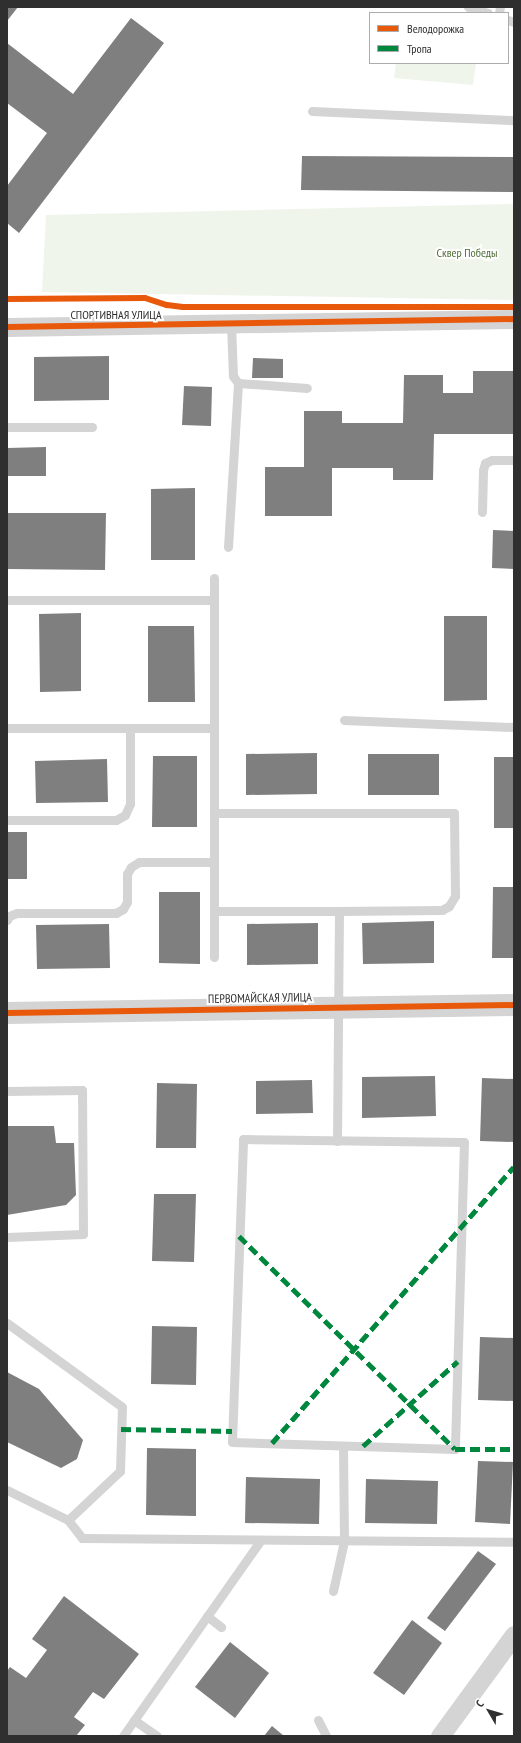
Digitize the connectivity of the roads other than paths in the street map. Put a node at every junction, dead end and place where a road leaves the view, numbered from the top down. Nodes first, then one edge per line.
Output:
1 (468, 7) edge
2 (485, 12) edge
3 (312, 111) dead end
4 (514, 120) edge
5 (514, 319) edge
6 (231, 324) junction
7 (7, 327) edge
8 (7, 334) edge
9 (238, 383) junction
10 (307, 388) dead end
11 (7, 427) edge
12 (92, 427) dead end
13 (514, 460) edge
14 (482, 512) dead end
15 (228, 547) dead end
16 (214, 578) dead end
17 (7, 600) edge
18 (214, 600) junction
19 (344, 720) dead end
20 (514, 727) edge
21 (7, 728) edge
22 (130, 728) junction
23 (214, 728) junction
24 (214, 813) junction
25 (7, 820) edge
26 (214, 862) junction
27 (214, 911) junction
28 (339, 911) junction
29 (7, 920) edge
30 (214, 957) dead end
31 (514, 1005) edge
32 (339, 1008) junction
33 (7, 1013) edge
34 (7, 1092) edge
35 (337, 1141) junction
36 (7, 1237) edge
37 (7, 1323) edge
38 (343, 1446) junction
39 (7, 1490) edge
40 (68, 1520) junction
41 (261, 1540) junction
42 (344, 1541) junction
43 (514, 1542) edge
44 (333, 1591) dead end
45 (207, 1616) junction
46 (221, 1627) dead end
47 (514, 1635) edge
48 (134, 1720) junction
49 (318, 1720) dead end
50 (123, 1736) edge
51 (157, 1736) edge
52 (326, 1736) edge
53 (440, 1736) edge

1 - 2 lane
3 - 4 lane
5 - 6 street, СПОРТИВНАЯ УЛИЦА
6 - 7 street, СПОРТИВНАЯ УЛИЦА
6 - 9 lane
7 - 8 lane
9 - 10 lane
9 - 15 lane
11 - 12 lane
13 - 14 lane
16 - 18 lane
17 - 18 lane
18 - 23 lane
19 - 20 lane
21 - 22 lane
22 - 23 lane
22 - 25 lane
23 - 24 lane
24 - 26 lane
24 - 28 lane
26 - 27 lane
26 - 29 lane
27 - 28 lane
27 - 30 lane
28 - 32 lane
31 - 32 street, ПЕРВОМАЙСКАЯ УЛИЦА
32 - 33 street, ПЕРВОМАЙСКАЯ УЛИЦА
32 - 35 lane
34 - 36 lane
35 - 38 lane
35 - 38 lane
37 - 40 lane
38 - 42 lane
39 - 40 lane
40 - 41 lane
41 - 42 lane
41 - 45 lane
42 - 43 lane
42 - 44 lane
45 - 46 lane
45 - 48 lane
47 - 53 street
48 - 50 lane
48 - 51 lane
49 - 52 lane

